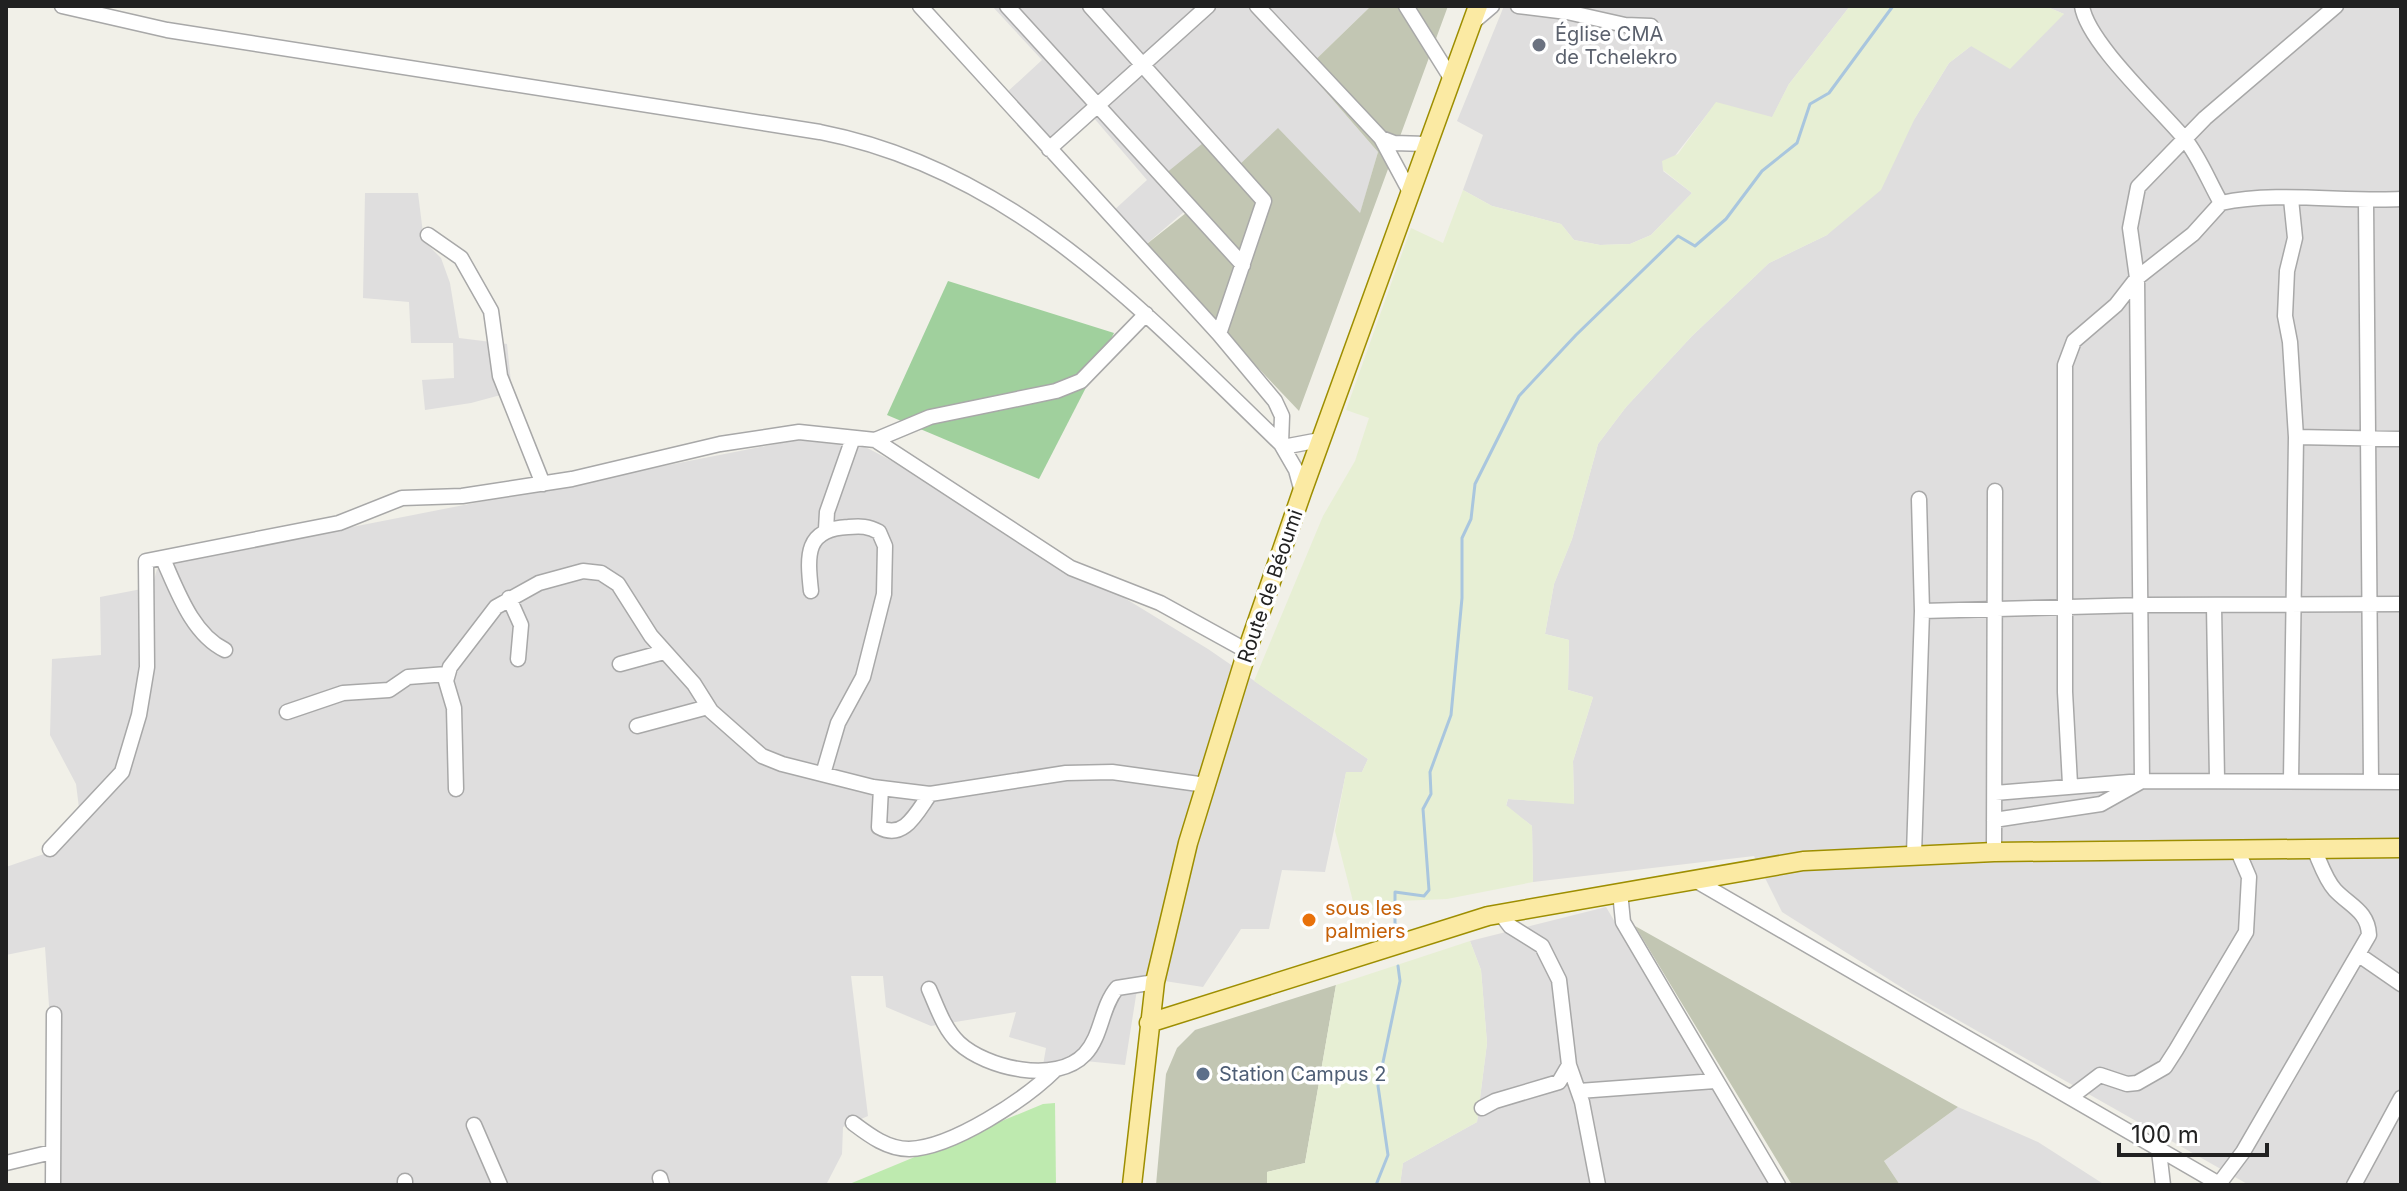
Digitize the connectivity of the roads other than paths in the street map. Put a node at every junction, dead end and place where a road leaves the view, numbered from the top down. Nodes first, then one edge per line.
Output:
1 (62, 6) edge
2 (920, 6) edge
3 (1007, 6) edge
4 (1090, 6) edge
5 (1208, 6) edge
6 (1257, 6) edge
7 (1406, 6) edge
8 (1492, 6) edge
9 (1518, 6) edge
10 (2082, 6) edge
11 (2336, 6) edge
12 (1475, 14) edge
13 (1651, 26) dead end
14 (1141, 64) junction
15 (1451, 78) junction
16 (1097, 107) junction
17 (1381, 138) junction
18 (2186, 140) junction
19 (1426, 144) junction
20 (1049, 149) junction
21 (1409, 190) junction
22 (2291, 199) junction
23 (2401, 199) edge
24 (2366, 202) junction
25 (2221, 203) junction
26 (428, 235) dead end
27 (1243, 265) junction
28 (2137, 278) junction
29 (1146, 314) junction
30 (1219, 334) junction
31 (2296, 437) junction
32 (853, 438) junction
33 (2368, 438) junction
34 (2401, 439) edge
35 (875, 440) junction
36 (1320, 440) junction
37 (1282, 446) junction
38 (543, 484) junction
39 (1995, 491) dead end
40 (1302, 492) junction
41 (1919, 499) dead end
42 (826, 529) junction
43 (163, 559) junction
44 (811, 591) dead end
45 (509, 598) junction
46 (2369, 604) junction
47 (2401, 604) edge
48 (2143, 605) junction
49 (2295, 605) junction
50 (2214, 606) junction
51 (2065, 607) junction
52 (1994, 610) junction
53 (1922, 611) junction
54 (225, 650) dead end
55 (1247, 651) junction
56 (664, 652) junction
57 (518, 659) dead end
58 (620, 664) dead end
59 (447, 674) junction
60 (708, 707) junction
61 (287, 712) dead end
62 (637, 726) dead end
63 (823, 774) junction
64 (2217, 779) junction
65 (2291, 780) junction
66 (2142, 781) junction
67 (2371, 782) junction
68 (2401, 782) edge
69 (2070, 784) junction
70 (1206, 785) junction
71 (881, 788) junction
72 (456, 789) dead end
73 (1995, 793) junction
74 (930, 794) junction
75 (1994, 820) junction
76 (2401, 848) edge
77 (50, 849) dead end
78 (2237, 849) junction
79 (2314, 849) junction
80 (1994, 852) junction
81 (1914, 854) junction
82 (1693, 879) junction
83 (1620, 892) junction
84 (1501, 914) junction
85 (2359, 955) junction
86 (1155, 982) junction
87 (2401, 984) edge
88 (929, 989) dead end
89 (54, 1014) dead end
90 (1149, 1023) junction
91 (1569, 1065) junction
92 (1056, 1069) junction
93 (1715, 1081) junction
94 (1579, 1091) junction
95 (2071, 1097) junction
96 (2401, 1098) edge
97 (1482, 1108) dead end
98 (853, 1123) dead end
99 (474, 1125) dead end
100 (2159, 1151) junction
101 (52, 1152) junction
102 (6, 1163) edge
103 (2220, 1184) edge
104 (53, 1185) edge
105 (500, 1185) edge
106 (1132, 1185) edge
107 (1598, 1185) edge
108 (1778, 1185) edge
109 (2163, 1185) edge
110 (2354, 1185) edge

1 - 29 street
2 - 20 street
3 - 16 street
4 - 14 street
5 - 14 street
6 - 17 street
7 - 15 street
8 - 12 street
9 - 13 street
10 - 18 street
11 - 18 street
12 - 15 main road, Route de Béoumi
14 - 16 street
14 - 27 street
15 - 19 main road, Route de Béoumi
16 - 20 street
16 - 27 street
17 - 19 street
17 - 21 street
18 - 25 street
18 - 28 street
19 - 21 main road, Route de Béoumi
20 - 30 street
21 - 36 main road, Route de Béoumi
22 - 24 street
22 - 25 street
22 - 31 street
23 - 24 street
24 - 33 street
25 - 28 street
26 - 38 street
27 - 30 street
28 - 48 street
28 - 51 street
29 - 35 street
29 - 37 street
30 - 37 street
31 - 33 street
31 - 49 street
32 - 35 street
32 - 38 street
32 - 42 street
33 - 34 street
33 - 46 street
35 - 55 street
36 - 37 street
36 - 40 main road, Route de Béoumi
37 - 40 street
38 - 43 street
39 - 52 street
40 - 55 main road, Route de Béoumi
41 - 53 street
42 - 44 street
42 - 63 street
43 - 54 street
43 - 77 street
45 - 56 street
45 - 57 street
45 - 59 street
46 - 47 street
46 - 49 street
46 - 67 street
48 - 50 street
48 - 51 street
48 - 66 street
49 - 50 street
49 - 65 street
50 - 64 street
51 - 52 street
51 - 69 street
52 - 53 street
52 - 73 street
53 - 81 street
55 - 70 main road, Route de Béoumi
56 - 58 street
56 - 60 street
59 - 61 street
59 - 72 street
60 - 62 street
60 - 63 street
63 - 71 street
64 - 65 street
64 - 66 street
65 - 67 street
66 - 69 street
66 - 75 street
67 - 68 street
69 - 73 street
70 - 74 street
70 - 86 main road, Route de Béoumi
71 - 74 street
71 - 74 street
73 - 75 street
75 - 80 street
76 - 79 main road
78 - 79 main road
78 - 80 main road
78 - 95 street
79 - 85 street
80 - 81 main road
81 - 82 main road
82 - 83 main road
82 - 95 street
83 - 84 main road
83 - 93 street
84 - 90 main road
84 - 91 street
85 - 87 street
85 - 103 street
86 - 90 main road, Route de Béoumi
86 - 92 street
88 - 92 street
89 - 101 street
90 - 106 main road, Route de Béoumi
91 - 94 street
91 - 97 street
92 - 98 street
93 - 94 street
93 - 108 street
94 - 107 street
95 - 100 street
96 - 110 street
99 - 105 street
100 - 103 street
100 - 109 street
101 - 102 street
101 - 104 street

